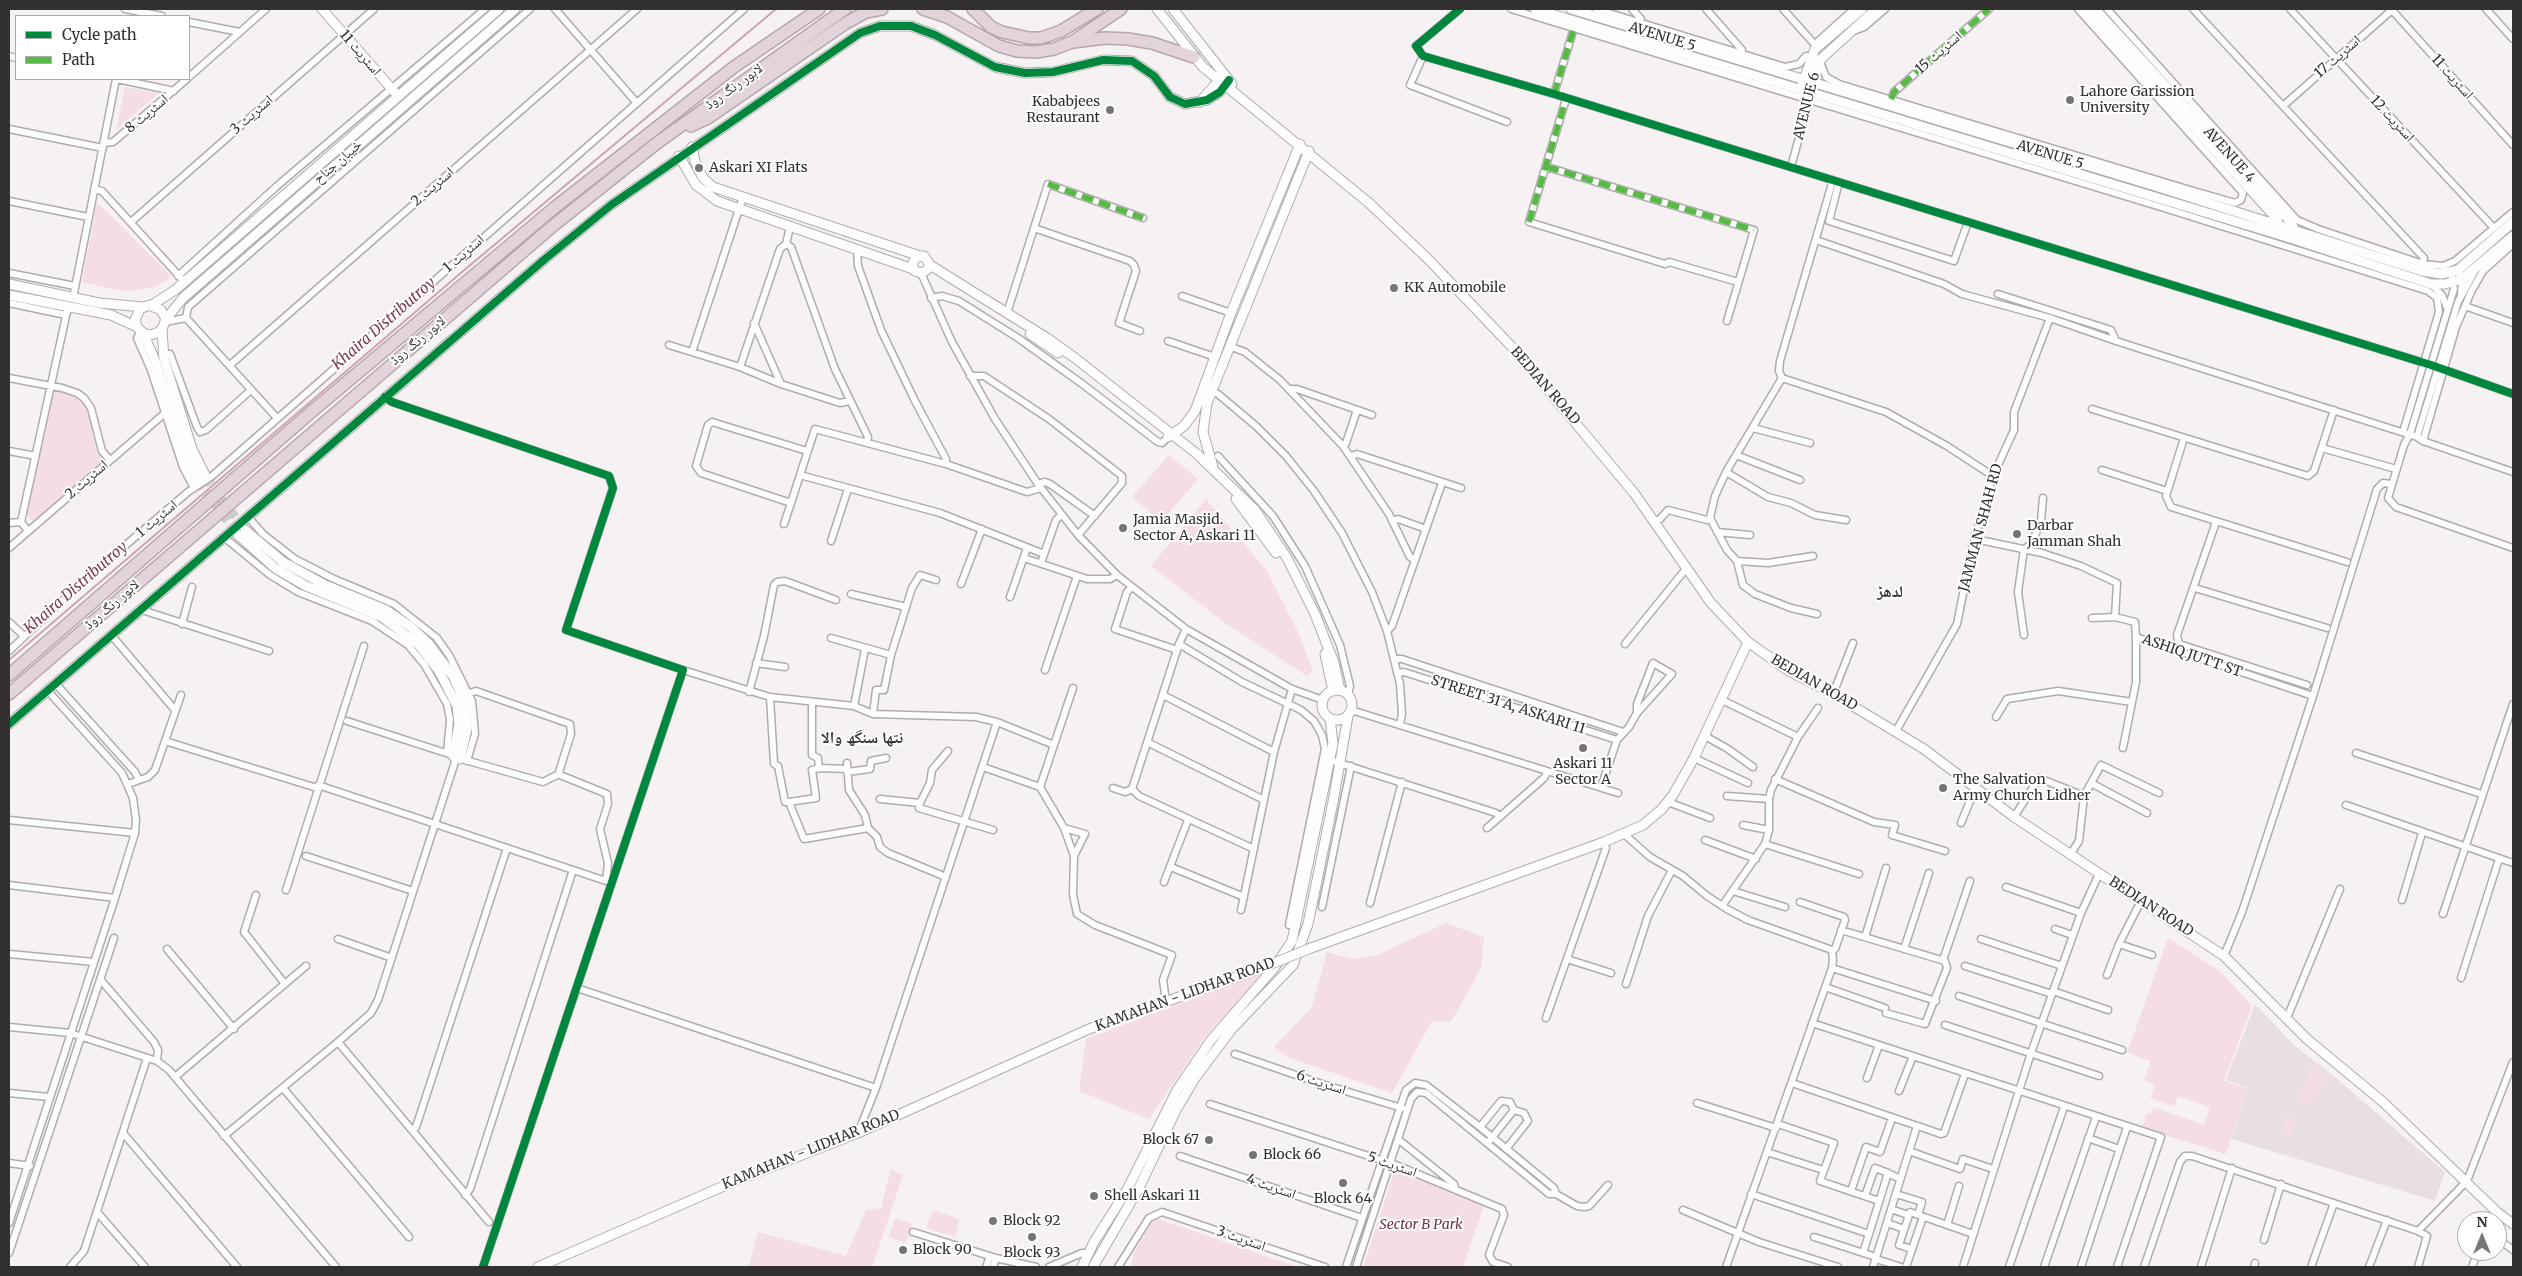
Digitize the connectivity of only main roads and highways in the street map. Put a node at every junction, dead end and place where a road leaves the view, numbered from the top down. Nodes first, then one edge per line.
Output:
1 (322, 9) edge
2 (499, 9) edge
3 (515, 9) edge
4 (819, 9) edge
5 (845, 9) edge
6 (863, 9) edge
7 (882, 9) edge
8 (922, 9) edge
9 (973, 9) edge
10 (1097, 9) edge
11 (1121, 9) edge
12 (1157, 9) edge
13 (1173, 9) edge
14 (1571, 9) edge
15 (1862, 9) edge
16 (1876, 9) edge
17 (2087, 9) edge
18 (2095, 9) edge
19 (1536, 12) edge
20 (1087, 14) edge
21 (846, 23) junction
22 (1072, 42) junction
23 (1194, 57) junction
24 (1815, 58) junction
25 (1203, 67) junction
26 (1224, 80) junction
27 (1808, 82) junction
28 (1209, 92) junction
29 (395, 93) junction
30 (1807, 94) junction
31 (1200, 102) junction
32 (658, 143) junction
33 (1300, 144) junction
34 (692, 147) junction
35 (1309, 151) junction
36 (679, 156) junction
37 (2513, 222) edge
38 (2293, 229) junction
39 (2278, 230) junction
40 (2513, 236) edge
41 (2290, 238) junction
42 (2365, 252) junction
43 (920, 256) junction
44 (1255, 256) junction
45 (1266, 260) junction
46 (2361, 262) junction
47 (923, 269) junction
48 (9, 284) edge
49 (9, 295) edge
50 (147, 306) junction
51 (1233, 309) junction
52 (1246, 310) junction
53 (164, 324) junction
54 (140, 330) junction
55 (1203, 401) junction
56 (1170, 435) junction
57 (1206, 450) junction
58 (1194, 455) junction
59 (1214, 469) junction
60 (242, 533) tunnel mouth
61 (1748, 642) junction
62 (9, 675) edge
63 (1340, 692) junction
64 (9, 694) edge
65 (1350, 713) junction
66 (1330, 718) junction
67 (9, 724) edge
68 (456, 758) road end
69 (1163, 1126) junction
70 (2513, 1224) edge
71 (538, 1267) edge
72 (1082, 1267) edge
73 (1092, 1267) edge

1 - 29 main road, اسٹریٹ 11
2 - 29 main road, خیبان جناح
3 - 53 main road, خیبان جناح
4 - 62 highway, لاہور رنگ روڈ
5 - 32 highway, لاہور رنگ روڈ
6 - 21 highway
7 - 21 highway
8 - 22 highway
9 - 20 highway
10 - 20 highway
11 - 22 highway
12 - 23 main road, BEDIAN ROAD
13 - 26 main road
14 - 27 main road, AVENUE 5
15 - 24 main road, AVENUE 6
16 - 24 main road, AVENUE 6
17 - 39 main road, AVENUE 4
18 - 38 main road, AVENUE 4
19 - 30 main road, AVENUE 5
21 - 32 highway
22 - 23 highway
23 - 25 main road, BEDIAN ROAD
24 - 27 main road, AVENUE 6
25 - 26 main road, BEDIAN ROAD
25 - 28 main road
26 - 28 main road
26 - 31 main road
26 - 33 main road, BEDIAN ROAD
27 - 30 main road, AVENUE 6
27 - 39 main road, AVENUE 5
28 - 31 main road
29 - 50 main road, خیبان جناح
30 - 39 main road, AVENUE 5
31 - 34 main road
32 - 64 highway, لاہور رنگ روڈ
33 - 35 main road, BEDIAN ROAD
33 - 44 main road
34 - 36 main road
34 - 43 main road
35 - 45 main road
35 - 61 main road, BEDIAN ROAD
36 - 47 main road
36 - 67 main road
37 - 42 main road, AVENUE 5
38 - 39 main road, AVENUE 5
38 - 41 main road
38 - 42 main road, AVENUE 5
39 - 41 main road, AVENUE 5
40 - 46 main road, AVENUE 5
41 - 46 main road, AVENUE 5
42 - 46 main road
43 - 47 main road
43 - 47 main road
44 - 45 main road
44 - 51 main road
45 - 52 main road
47 - 56 main road
47 - 56 main road
48 - 50 main road
49 - 54 main road
50 - 53 main road
50 - 54 main road
51 - 52 main road
51 - 55 main road
52 - 55 main road
53 - 54 main road
53 - 54 main road
55 - 56 main road
55 - 57 main road
56 - 58 main road
57 - 58 main road
57 - 59 main road
58 - 59 main road
58 - 63 main road
59 - 63 main road
60 - 68 main road
61 - 70 main road, BEDIAN ROAD
61 - 71 main road, KAMAHAN - LIDHAR ROAD, bridge
63 - 65 main road
63 - 66 main road
65 - 66 main road
65 - 69 main road
66 - 69 main road
69 - 72 main road
69 - 73 main road

